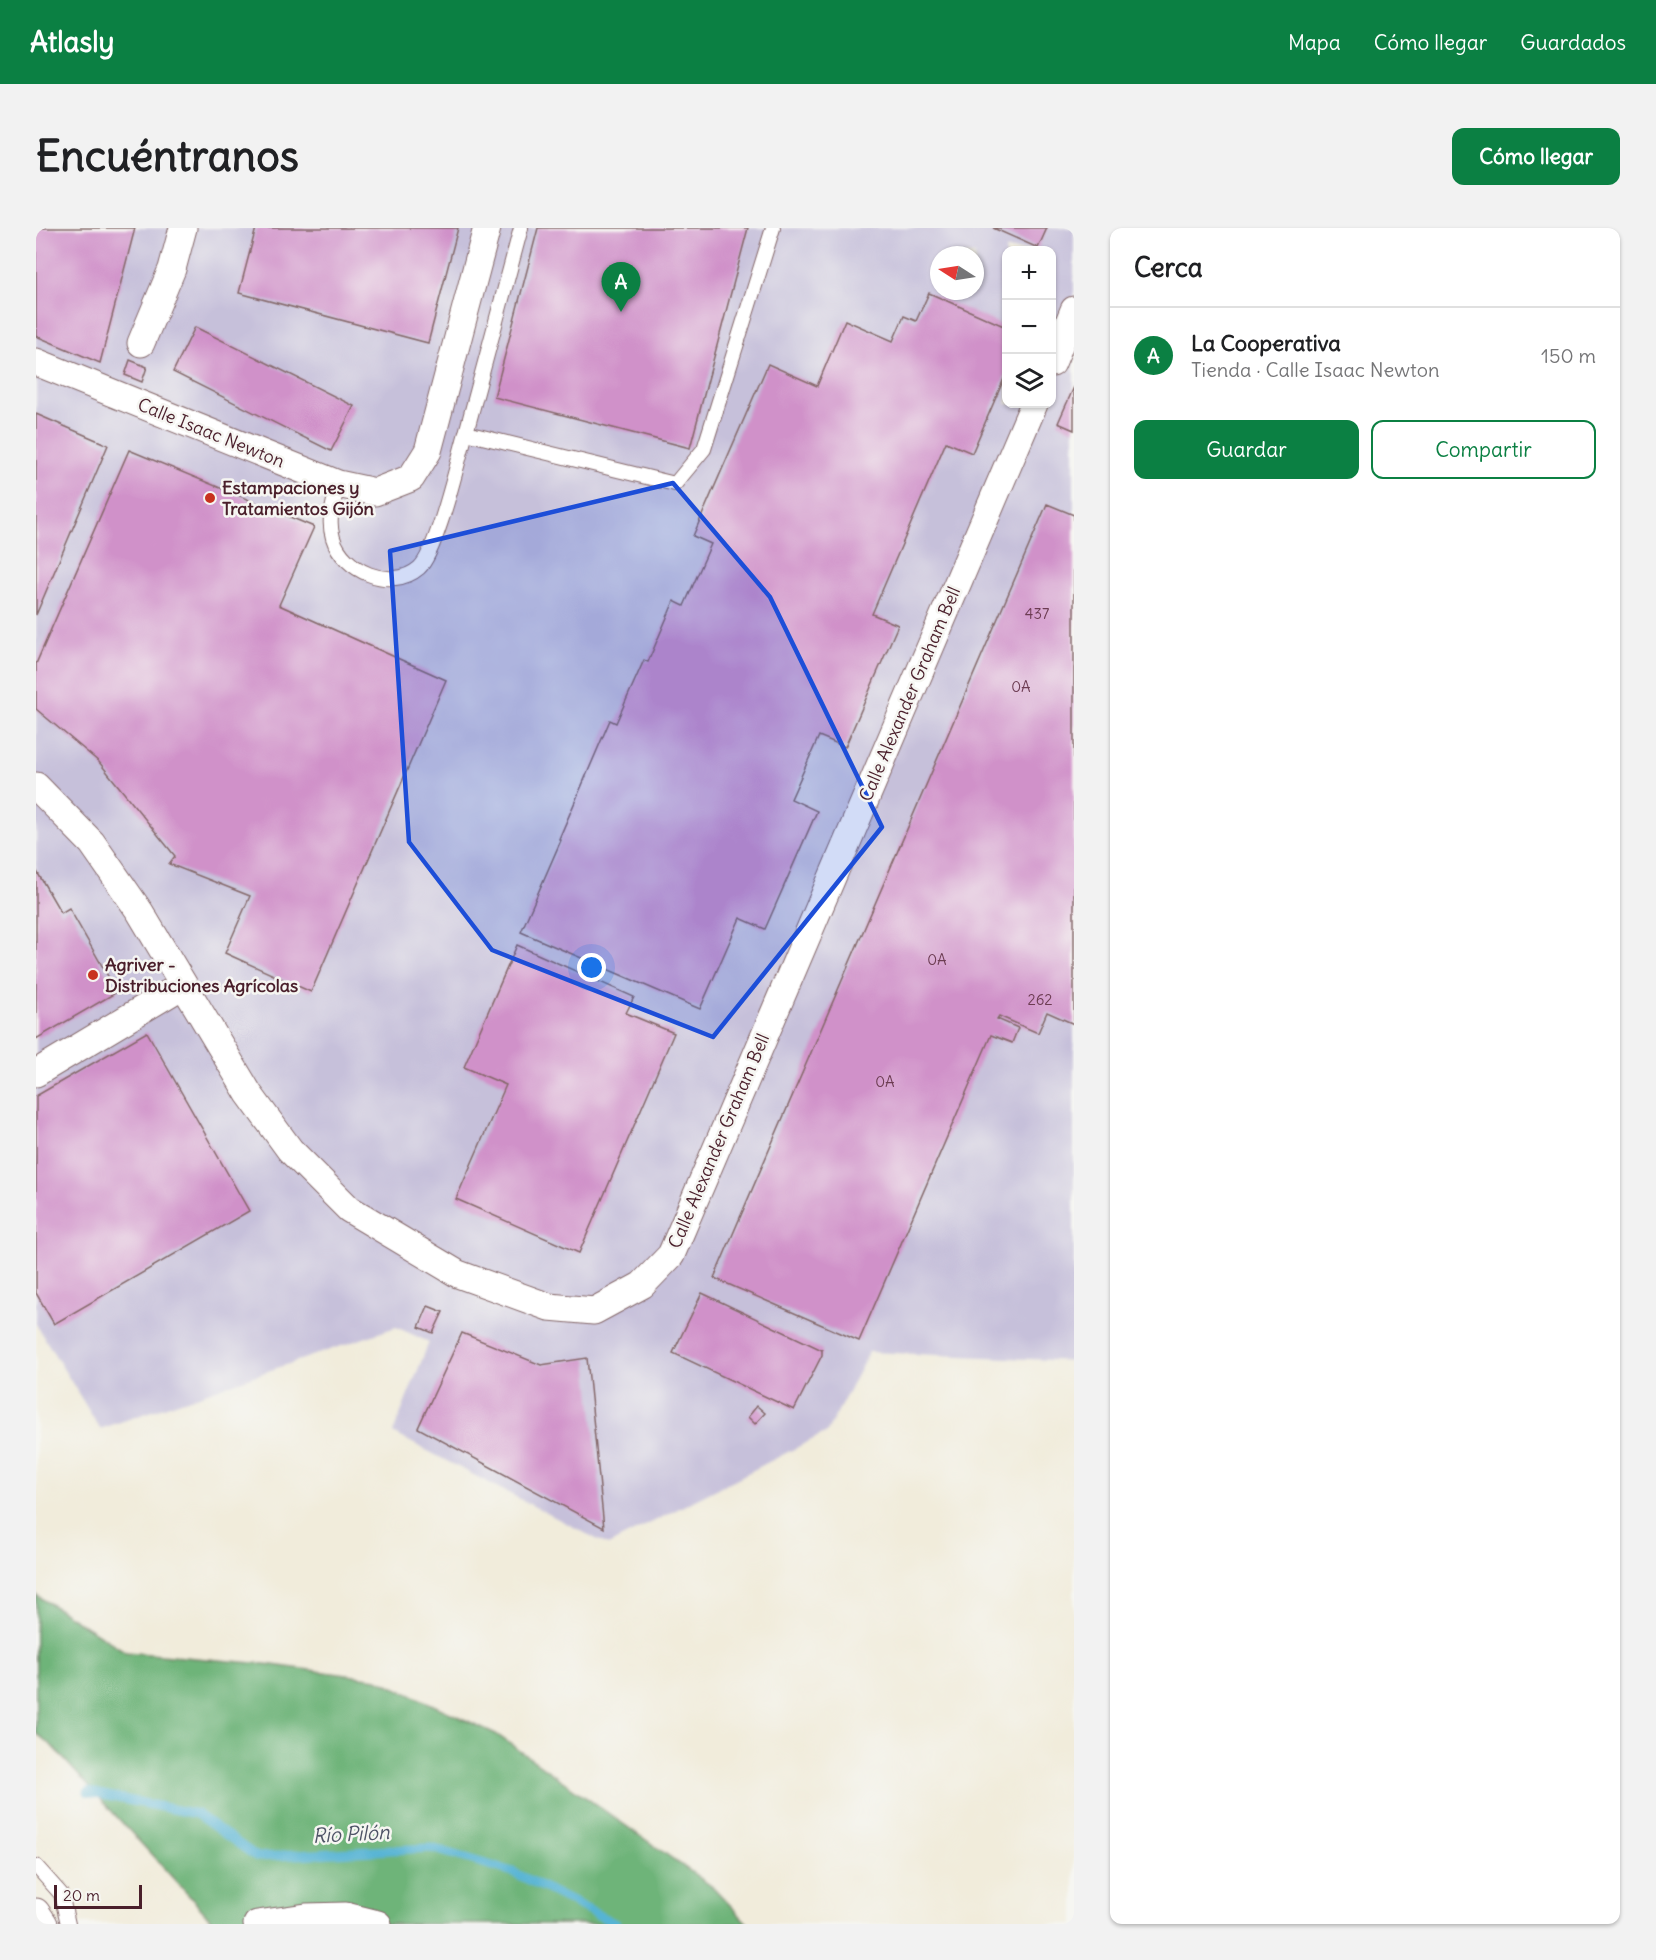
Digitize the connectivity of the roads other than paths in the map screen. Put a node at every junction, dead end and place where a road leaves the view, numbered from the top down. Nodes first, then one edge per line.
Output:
1 (183, 228) edge
2 (487, 228) edge
3 (521, 228) edge
4 (773, 228) edge
5 (1074, 310) edge
6 (141, 343) dead end
7 (1056, 354) edge
8 (36, 362) edge
9 (1032, 408) edge
10 (466, 433) junction
11 (338, 484) junction
12 (36, 786) edge
13 (183, 985) junction
14 (36, 1073) edge
15 (36, 1866) edge
16 (36, 1912) edge
17 (44, 1924) edge
18 (68, 1924) edge
19 (257, 1924) edge
20 (378, 1924) edge

1 - 6 street
2 - 11 street, Calle Isaac Newton
3 - 10 lane
4 - 10 lane
5 - 7 street
8 - 11 street, Calle Isaac Newton
9 - 13 street, Calle Alexander Graham Bell
10 - 11 lane
12 - 13 street, Calle Alexander Graham Bell
13 - 14 street
15 - 18 lane
16 - 17 street
19 - 20 street

